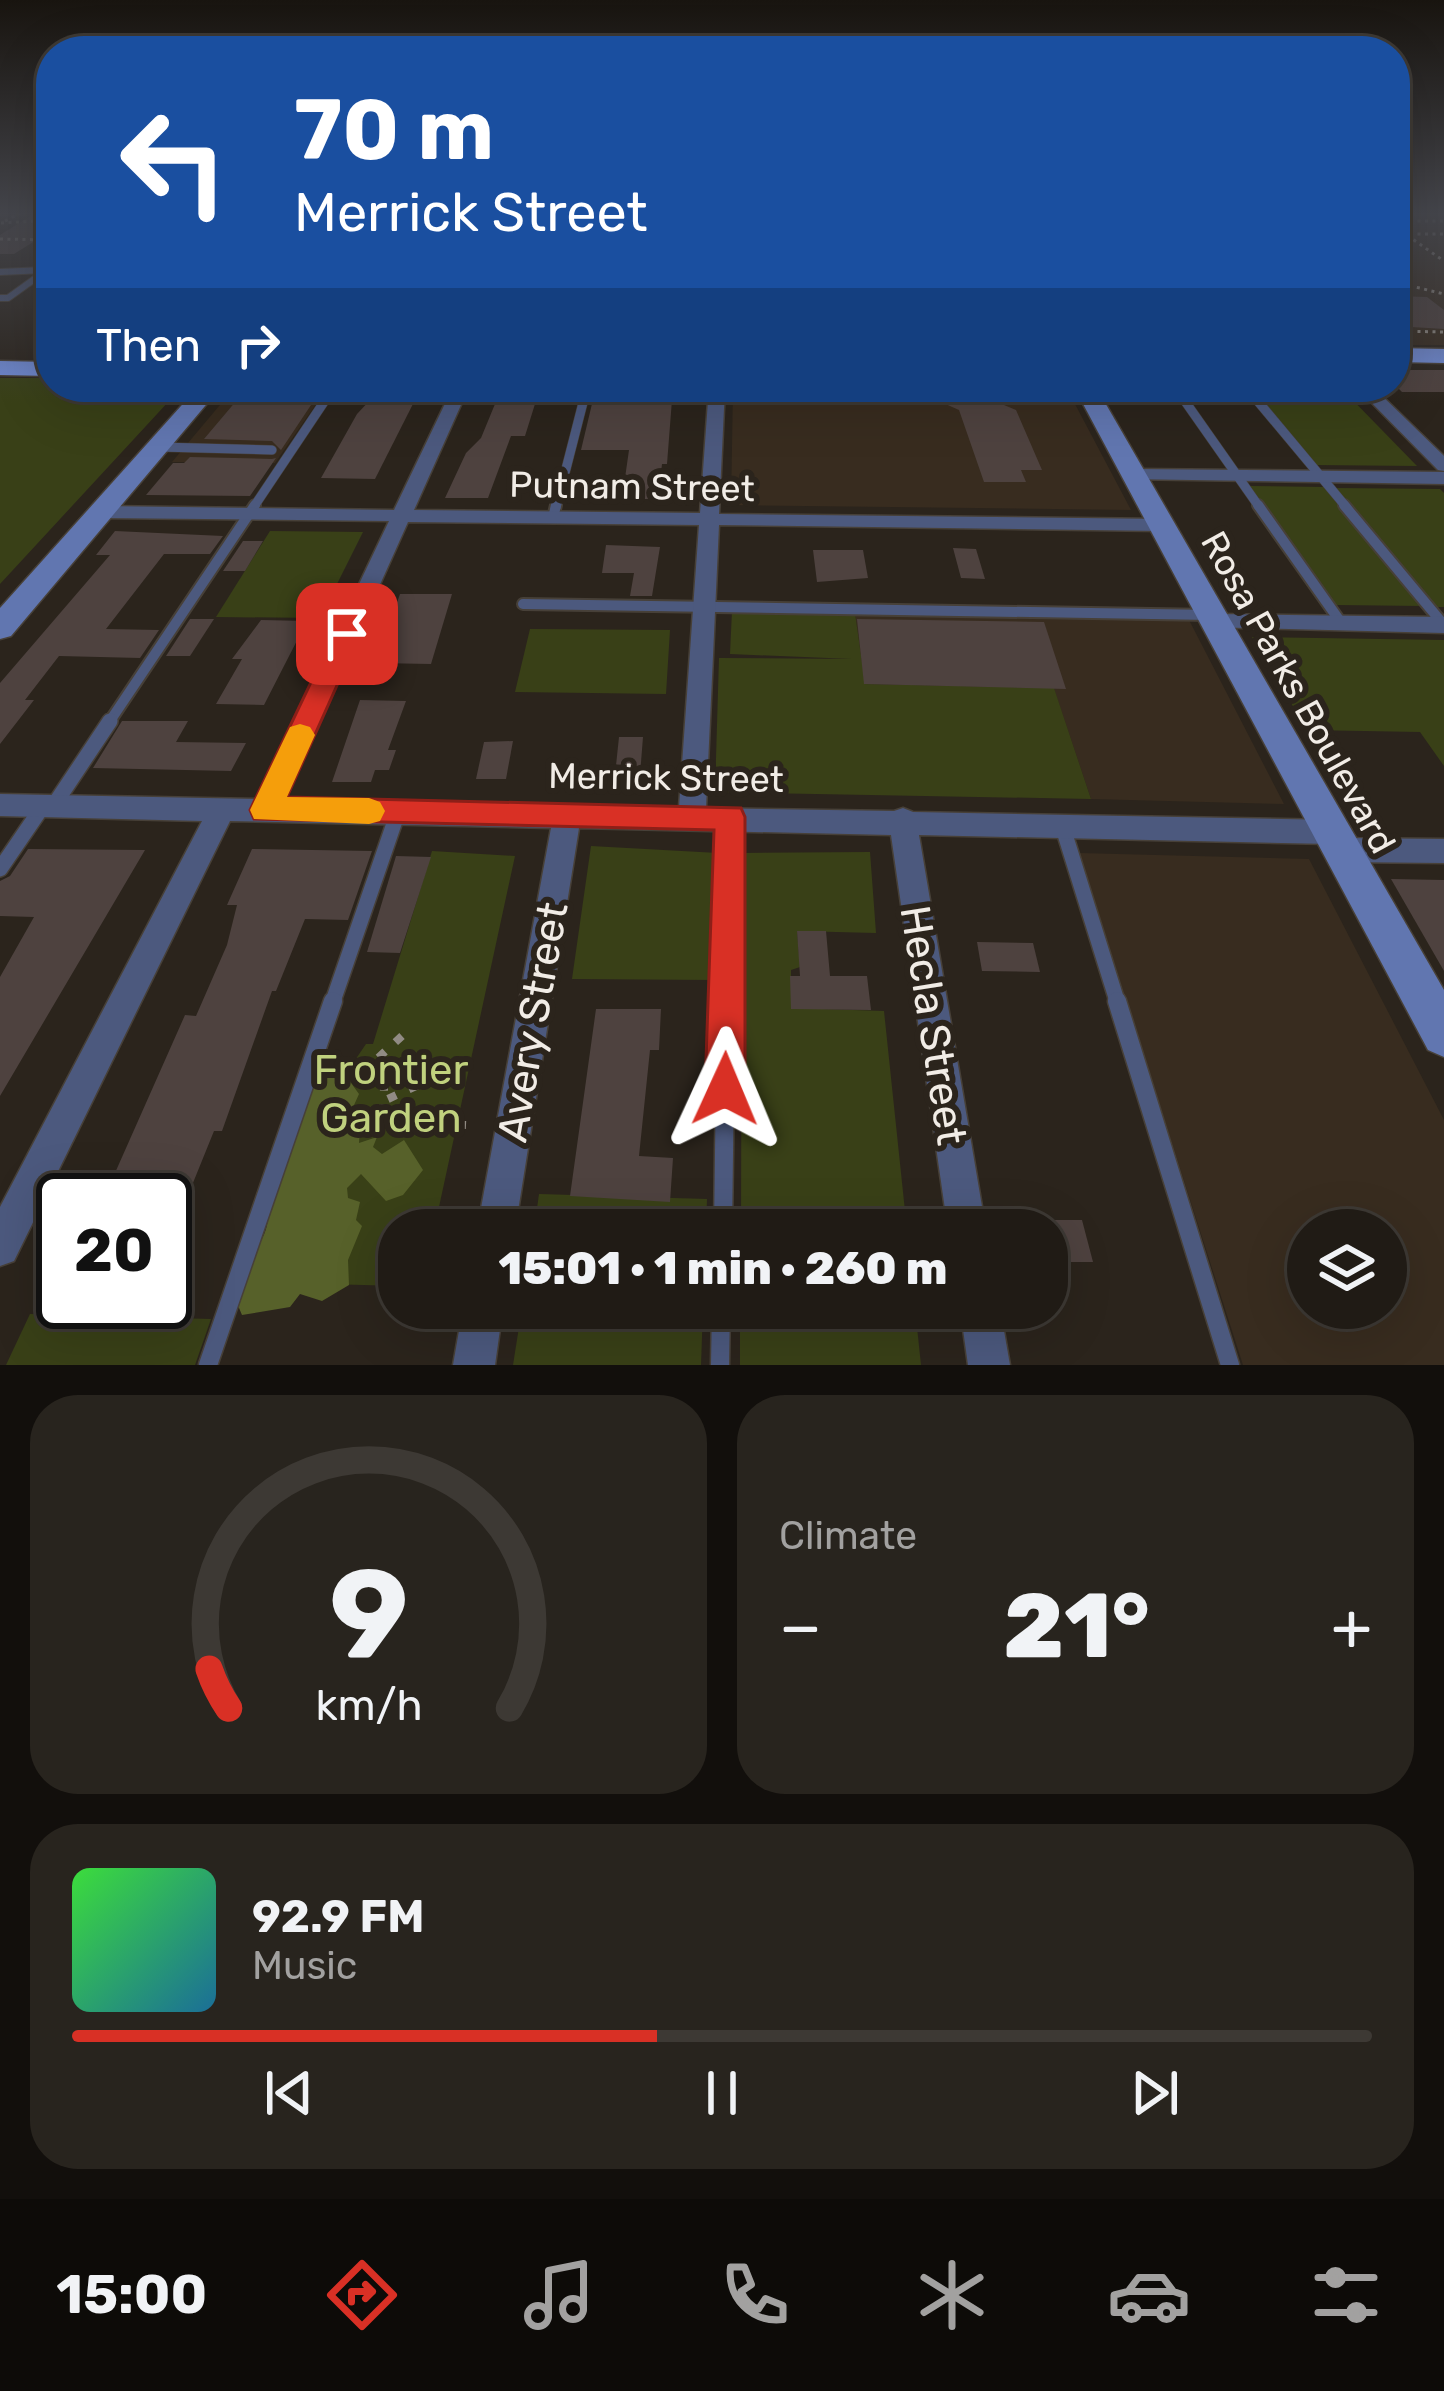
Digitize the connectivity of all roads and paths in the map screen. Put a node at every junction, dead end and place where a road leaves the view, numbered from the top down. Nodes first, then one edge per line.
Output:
1 (36, 277) edge
2 (1410, 286) edge
3 (1444, 294) edge
4 (0, 298) edge
5 (1410, 332) edge
6 (1444, 332) edge
7 (0, 344) edge
8 (36, 344) edge
9 (1410, 355) edge
10 (1444, 356) edge
11 (0, 366) edge
12 (36, 366) edge
13 (197, 402) edge
14 (324, 402) edge
15 (454, 402) edge
16 (583, 402) edge
17 (716, 402) edge
18 (1093, 402) edge
19 (1186, 402) edge
20 (1258, 402) edge
21 (1379, 402) edge
22 (158, 447) junction
23 (272, 449) dead end
24 (1444, 466) edge
25 (1134, 475) junction
26 (1238, 476) junction
27 (1320, 477) junction
28 (1444, 478) edge
29 (101, 512) junction
30 (248, 514) junction
31 (401, 516) junction
32 (553, 518) junction
33 (708, 520) junction
34 (1162, 525) junction
35 (523, 604) dead end
36 (702, 606) junction
37 (1214, 619) junction
38 (1342, 624) junction
39 (1444, 625) edge
40 (0, 628) edge
41 (0, 805) edge
42 (48, 806) junction
43 (222, 809) junction
44 (266, 810) junction
45 (398, 812) junction
46 (567, 815) junction
47 (692, 817) junction
48 (730, 817) junction
49 (903, 820) junction
50 (1061, 823) junction
51 (1337, 841) junction
52 (1444, 851) edge
53 (0, 869) edge
54 (1444, 1034) edge
55 (402, 1036) dead end
56 (400, 1069) dead end
57 (427, 1081) dead end
58 (382, 1085) junction
59 (386, 1100) junction
60 (466, 1125) dead end
61 (500, 1209) edge
62 (723, 1209) edge
63 (965, 1209) edge
64 (0, 1247) edge
65 (479, 1329) edge
66 (721, 1329) edge
67 (983, 1329) edge
68 (208, 1365) edge
69 (473, 1365) edge
70 (720, 1365) edge
71 (989, 1365) edge
72 (1230, 1365) edge

1 - 4 lane
2 - 3 path
5 - 6 path
7 - 8 main road
9 - 10 main road
11 - 12 main road
13 - 22 street
14 - 30 lane
15 - 31 street
16 - 32 lane
17 - 33 street
18 - 25 street, Rosa Parks Boulevard
19 - 26 lane
20 - 27 lane
21 - 24 street
22 - 23 lane
22 - 29 street
25 - 26 street
25 - 34 street, Rosa Parks Boulevard
26 - 27 street
26 - 38 lane
27 - 28 street
27 - 39 lane
29 - 30 street, Putnam Street
29 - 40 street
30 - 31 street, Putnam Street
30 - 42 lane
31 - 32 street, Putnam Street
31 - 44 street
32 - 33 street, Putnam Street
33 - 34 street, Putnam Street
33 - 36 street
34 - 37 street, Rosa Parks Boulevard
35 - 36 lane
36 - 37 lane
36 - 47 street
37 - 38 street
37 - 51 street, Rosa Parks Boulevard
38 - 39 street
41 - 42 street, Merrick Street
42 - 43 street, Merrick Street
42 - 53 lane
43 - 44 street, Merrick Street
43 - 64 street
44 - 45 street, Merrick Street
45 - 46 street, Merrick Street
45 - 68 lane
46 - 47 street, Merrick Street
46 - 61 street, Avery Street
47 - 48 street, Merrick Street
48 - 49 street, Merrick Street
48 - 62 lane
49 - 50 street, Merrick Street
49 - 63 street, Hecla Street
50 - 51 street, Merrick Street
50 - 72 lane
51 - 52 street, Merrick Street
51 - 54 street, Rosa Parks Boulevard
55 - 58 path
56 - 58 path
57 - 59 path
58 - 59 path
59 - 60 path
65 - 69 street
66 - 70 lane
67 - 71 street

